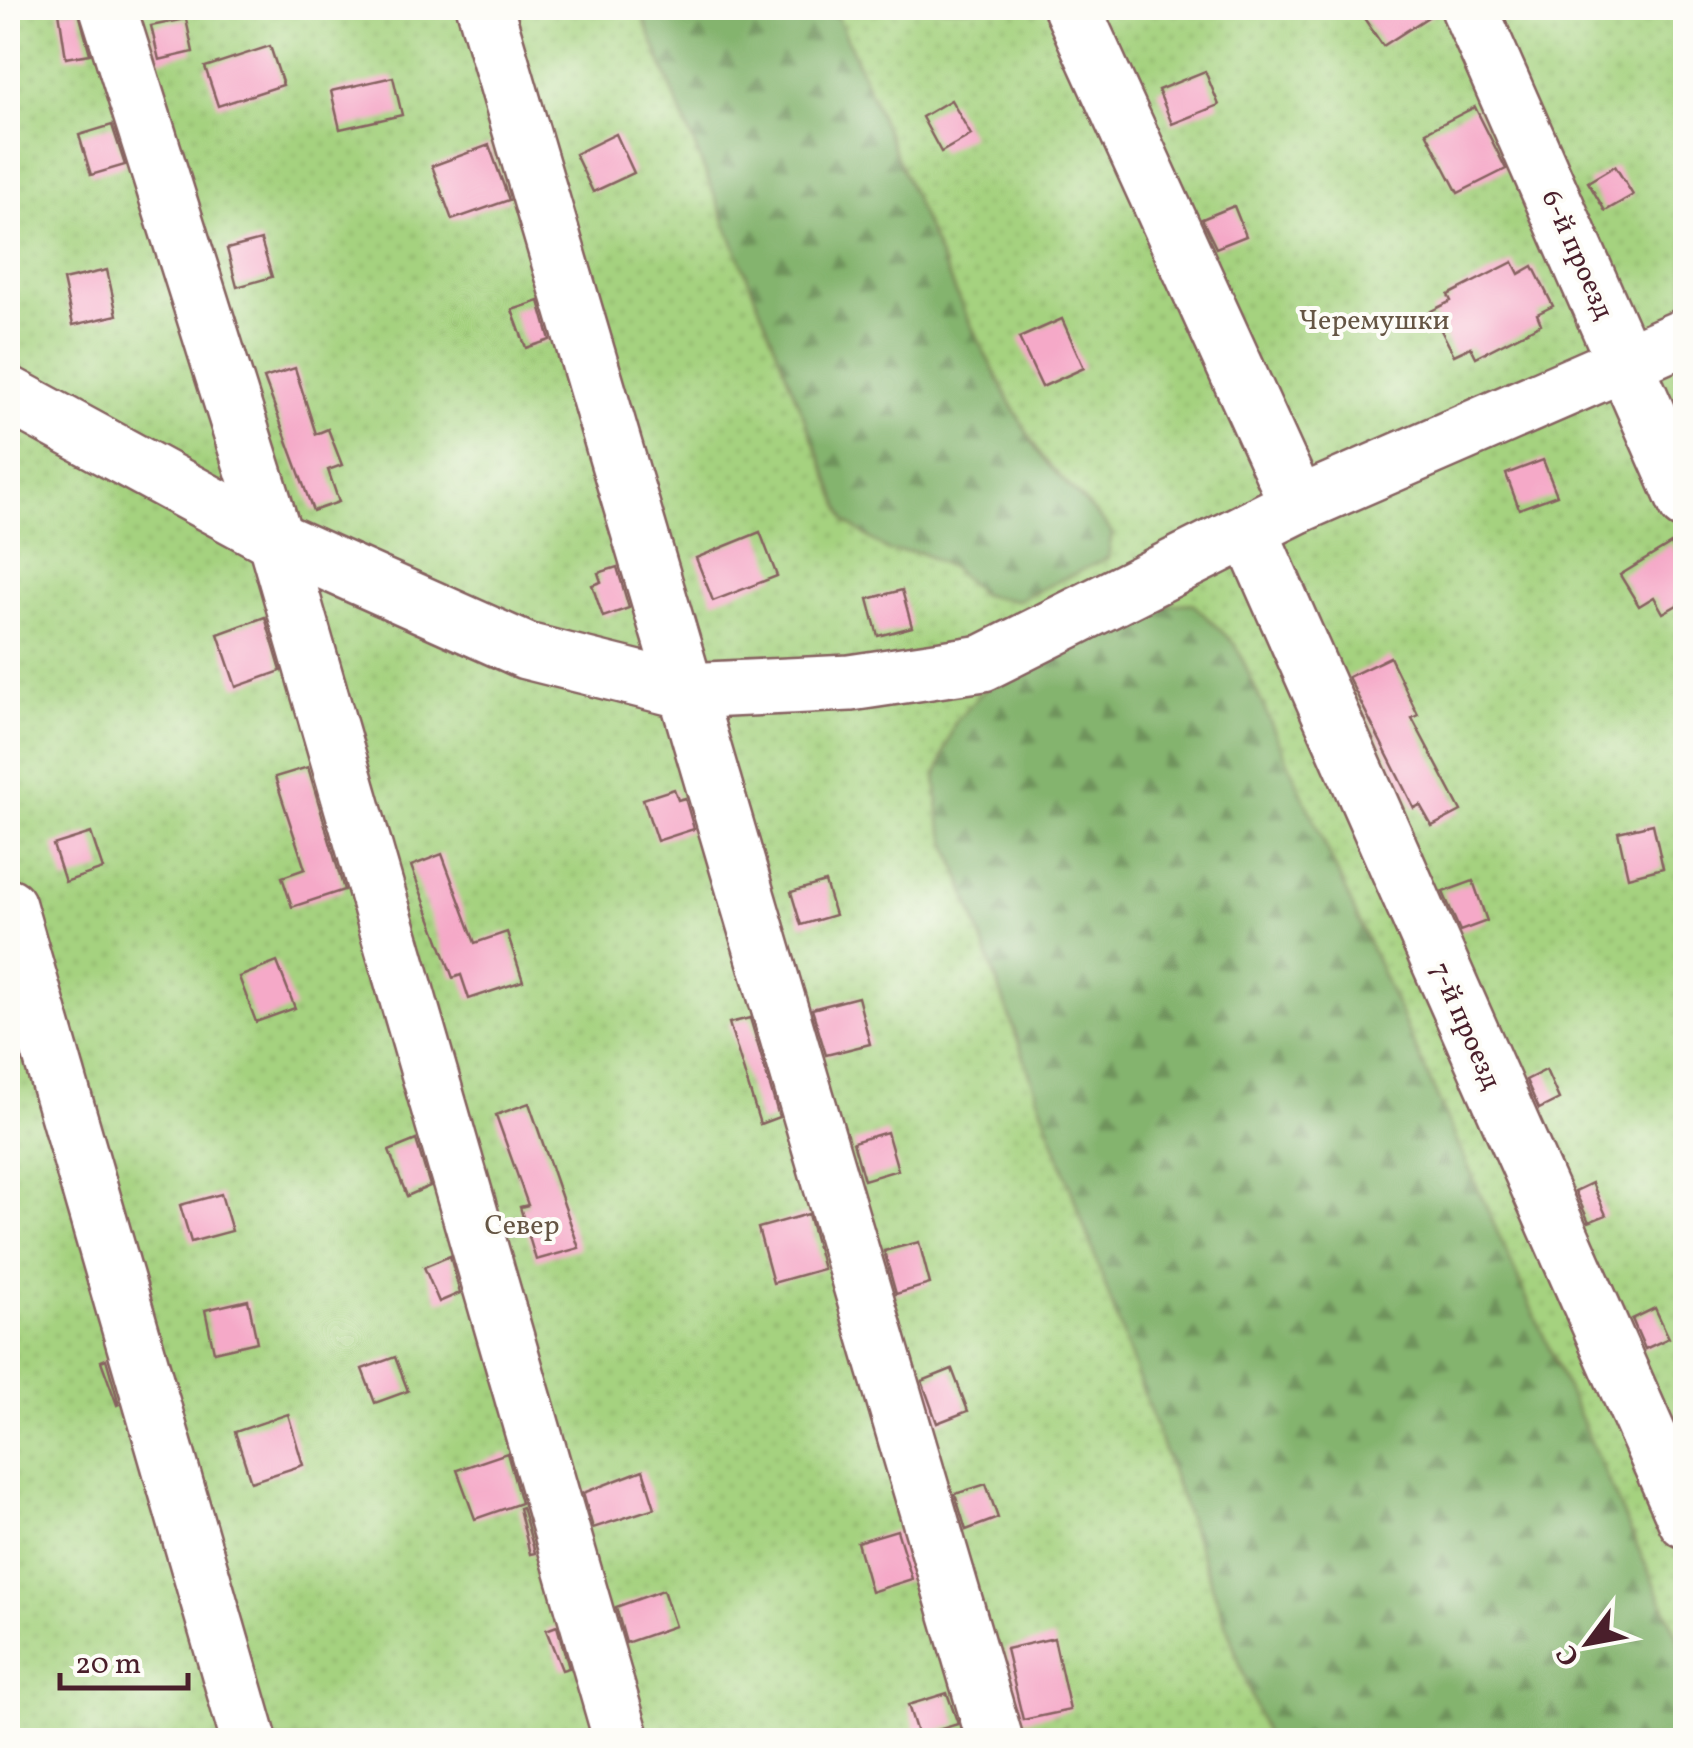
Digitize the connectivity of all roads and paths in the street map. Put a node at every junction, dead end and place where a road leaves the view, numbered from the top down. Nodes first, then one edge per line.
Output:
1 (108, 8) edge
2 (485, 8) edge
3 (1072, 8) edge
4 (1469, 8) edge
5 (1686, 336) edge
6 (1628, 363) junction
7 (8, 394) edge
8 (1686, 502) edge
9 (1298, 505) junction
10 (1249, 530) junction
11 (276, 539) junction
12 (686, 691) junction
13 (8, 906) edge
14 (1686, 1520) edge
15 (248, 1740) edge
16 (622, 1740) edge
17 (995, 1740) edge

1 - 11 street
2 - 12 street
3 - 9 street
4 - 6 street, 6-й проезд
5 - 6 street
6 - 8 street, 6-й проезд
6 - 9 street
7 - 11 street
9 - 10 street
10 - 12 street
10 - 14 street, 7-й проезд
11 - 12 street
11 - 16 street
12 - 17 street
13 - 15 street

